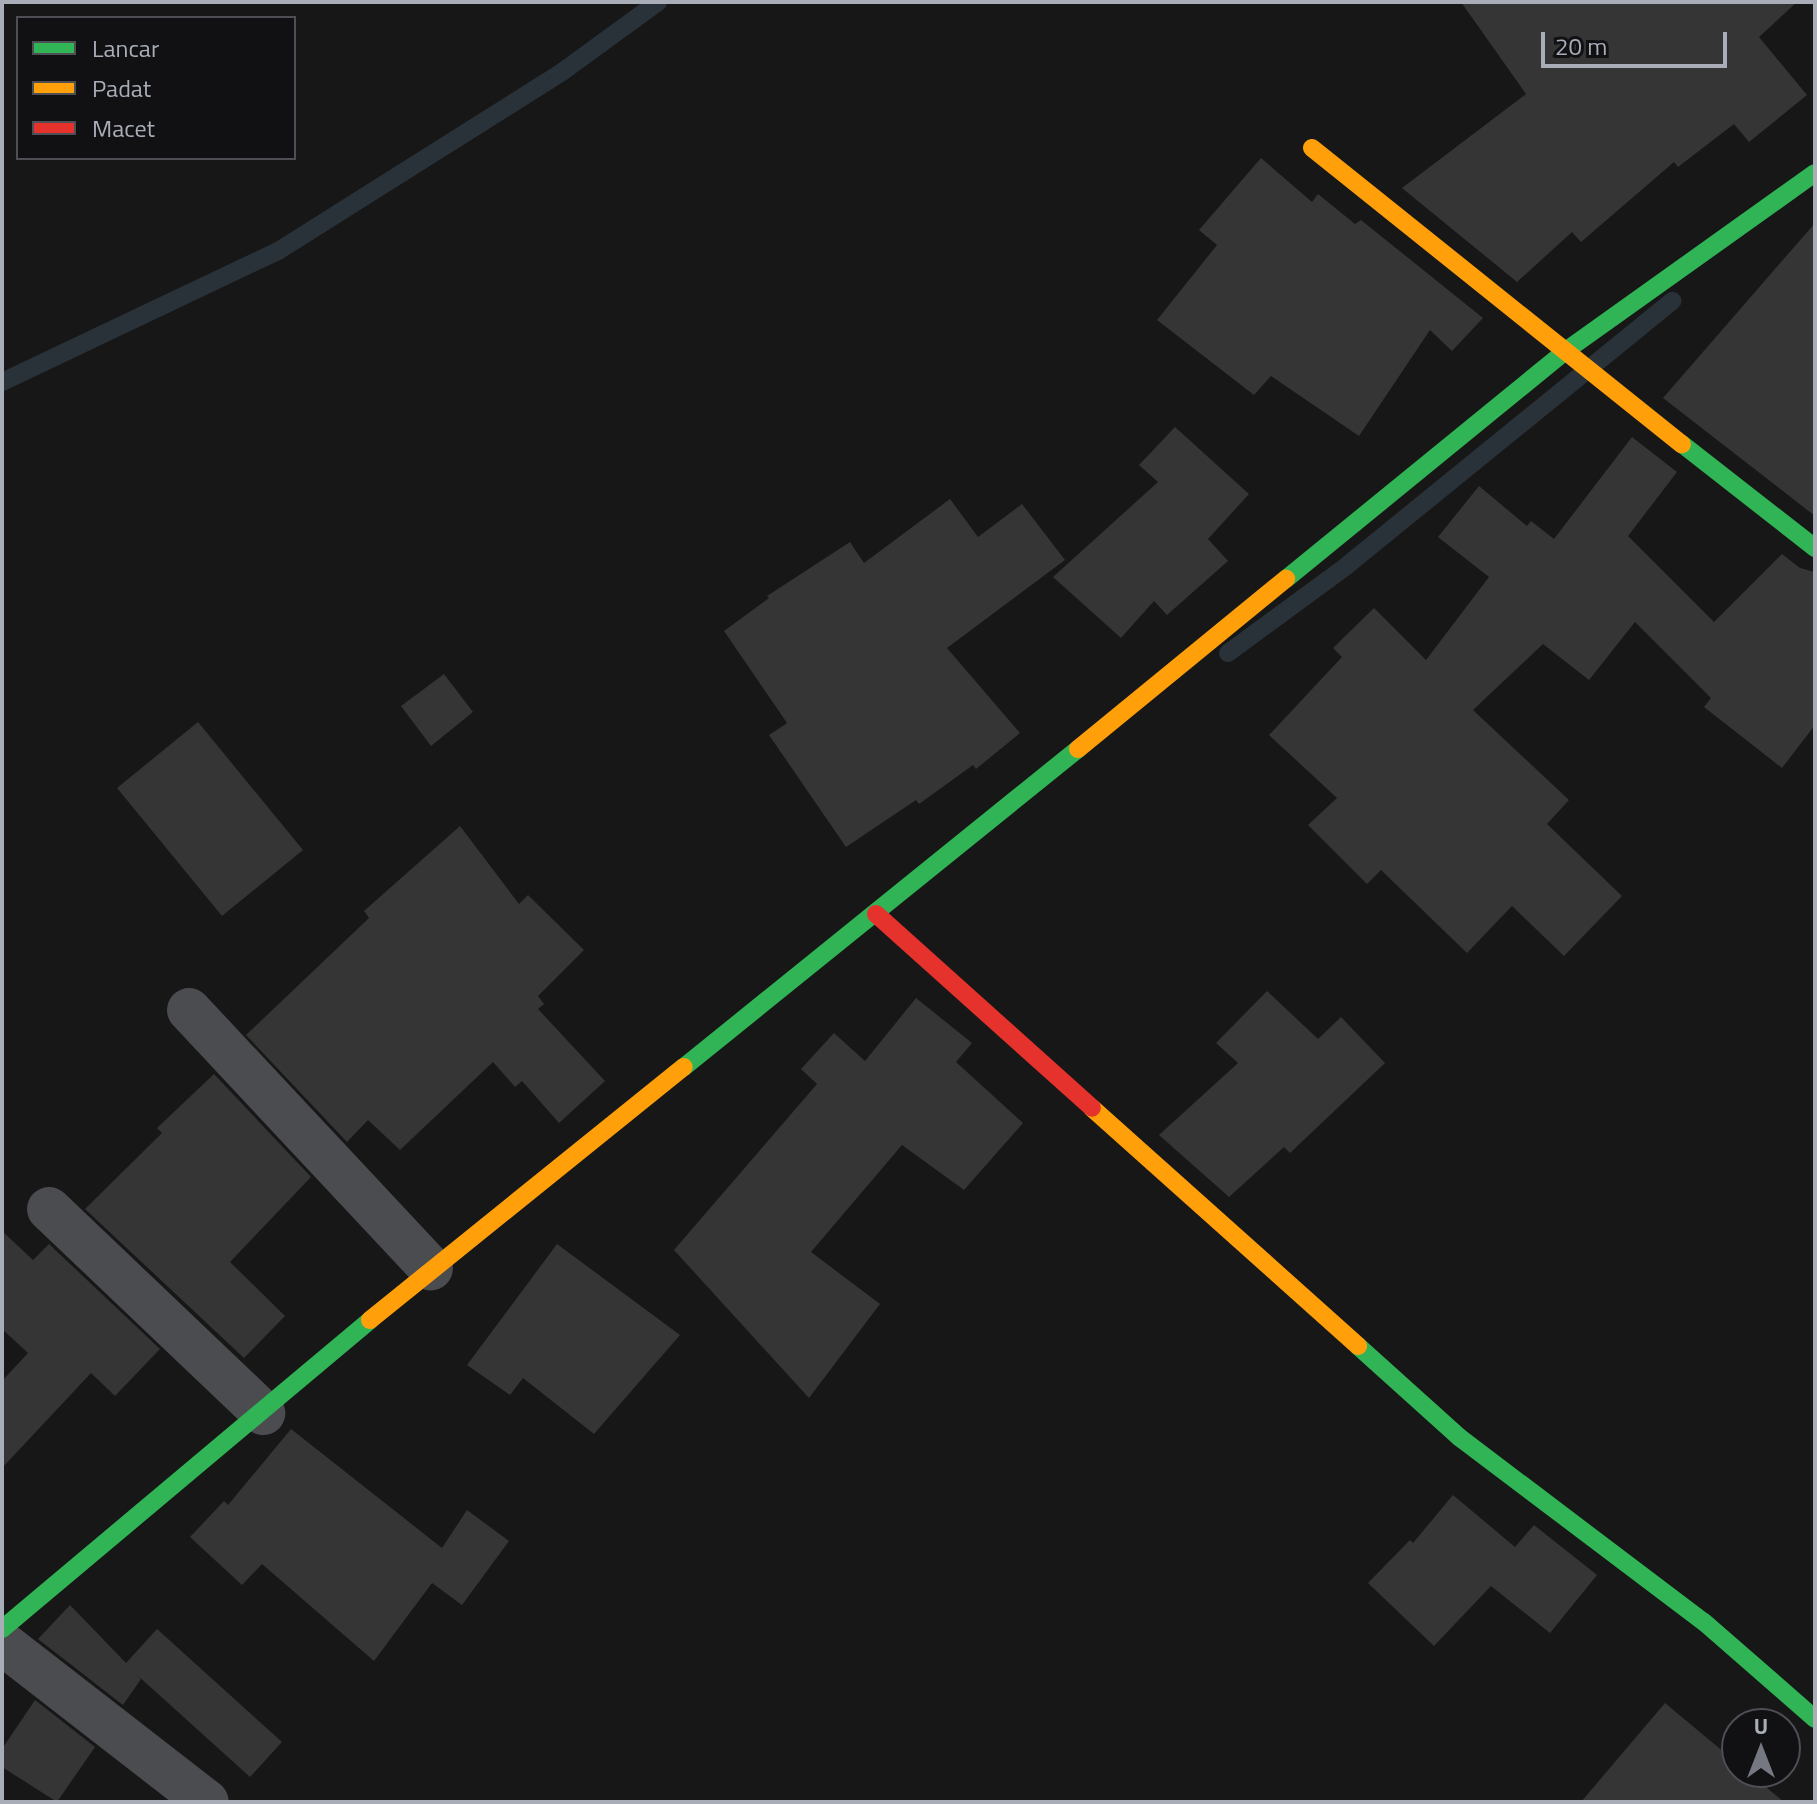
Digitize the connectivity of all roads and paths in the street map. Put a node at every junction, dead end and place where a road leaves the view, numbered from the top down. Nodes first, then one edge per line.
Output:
1 (1312, 148) dead end
2 (1815, 173) edge
3 (1564, 352) junction
4 (1815, 548) edge
5 (881, 919) junction
6 (189, 1010) dead end
7 (49, 1209) dead end
8 (431, 1269) junction
9 (263, 1413) junction
10 (2, 1629) edge
11 (2, 1643) edge
12 (1815, 1719) edge
13 (207, 1802) edge

1 - 3 street
2 - 3 street
3 - 4 street
3 - 5 street
5 - 8 street
5 - 12 street
6 - 8 street
7 - 9 street
8 - 9 street
9 - 10 street
11 - 13 street

